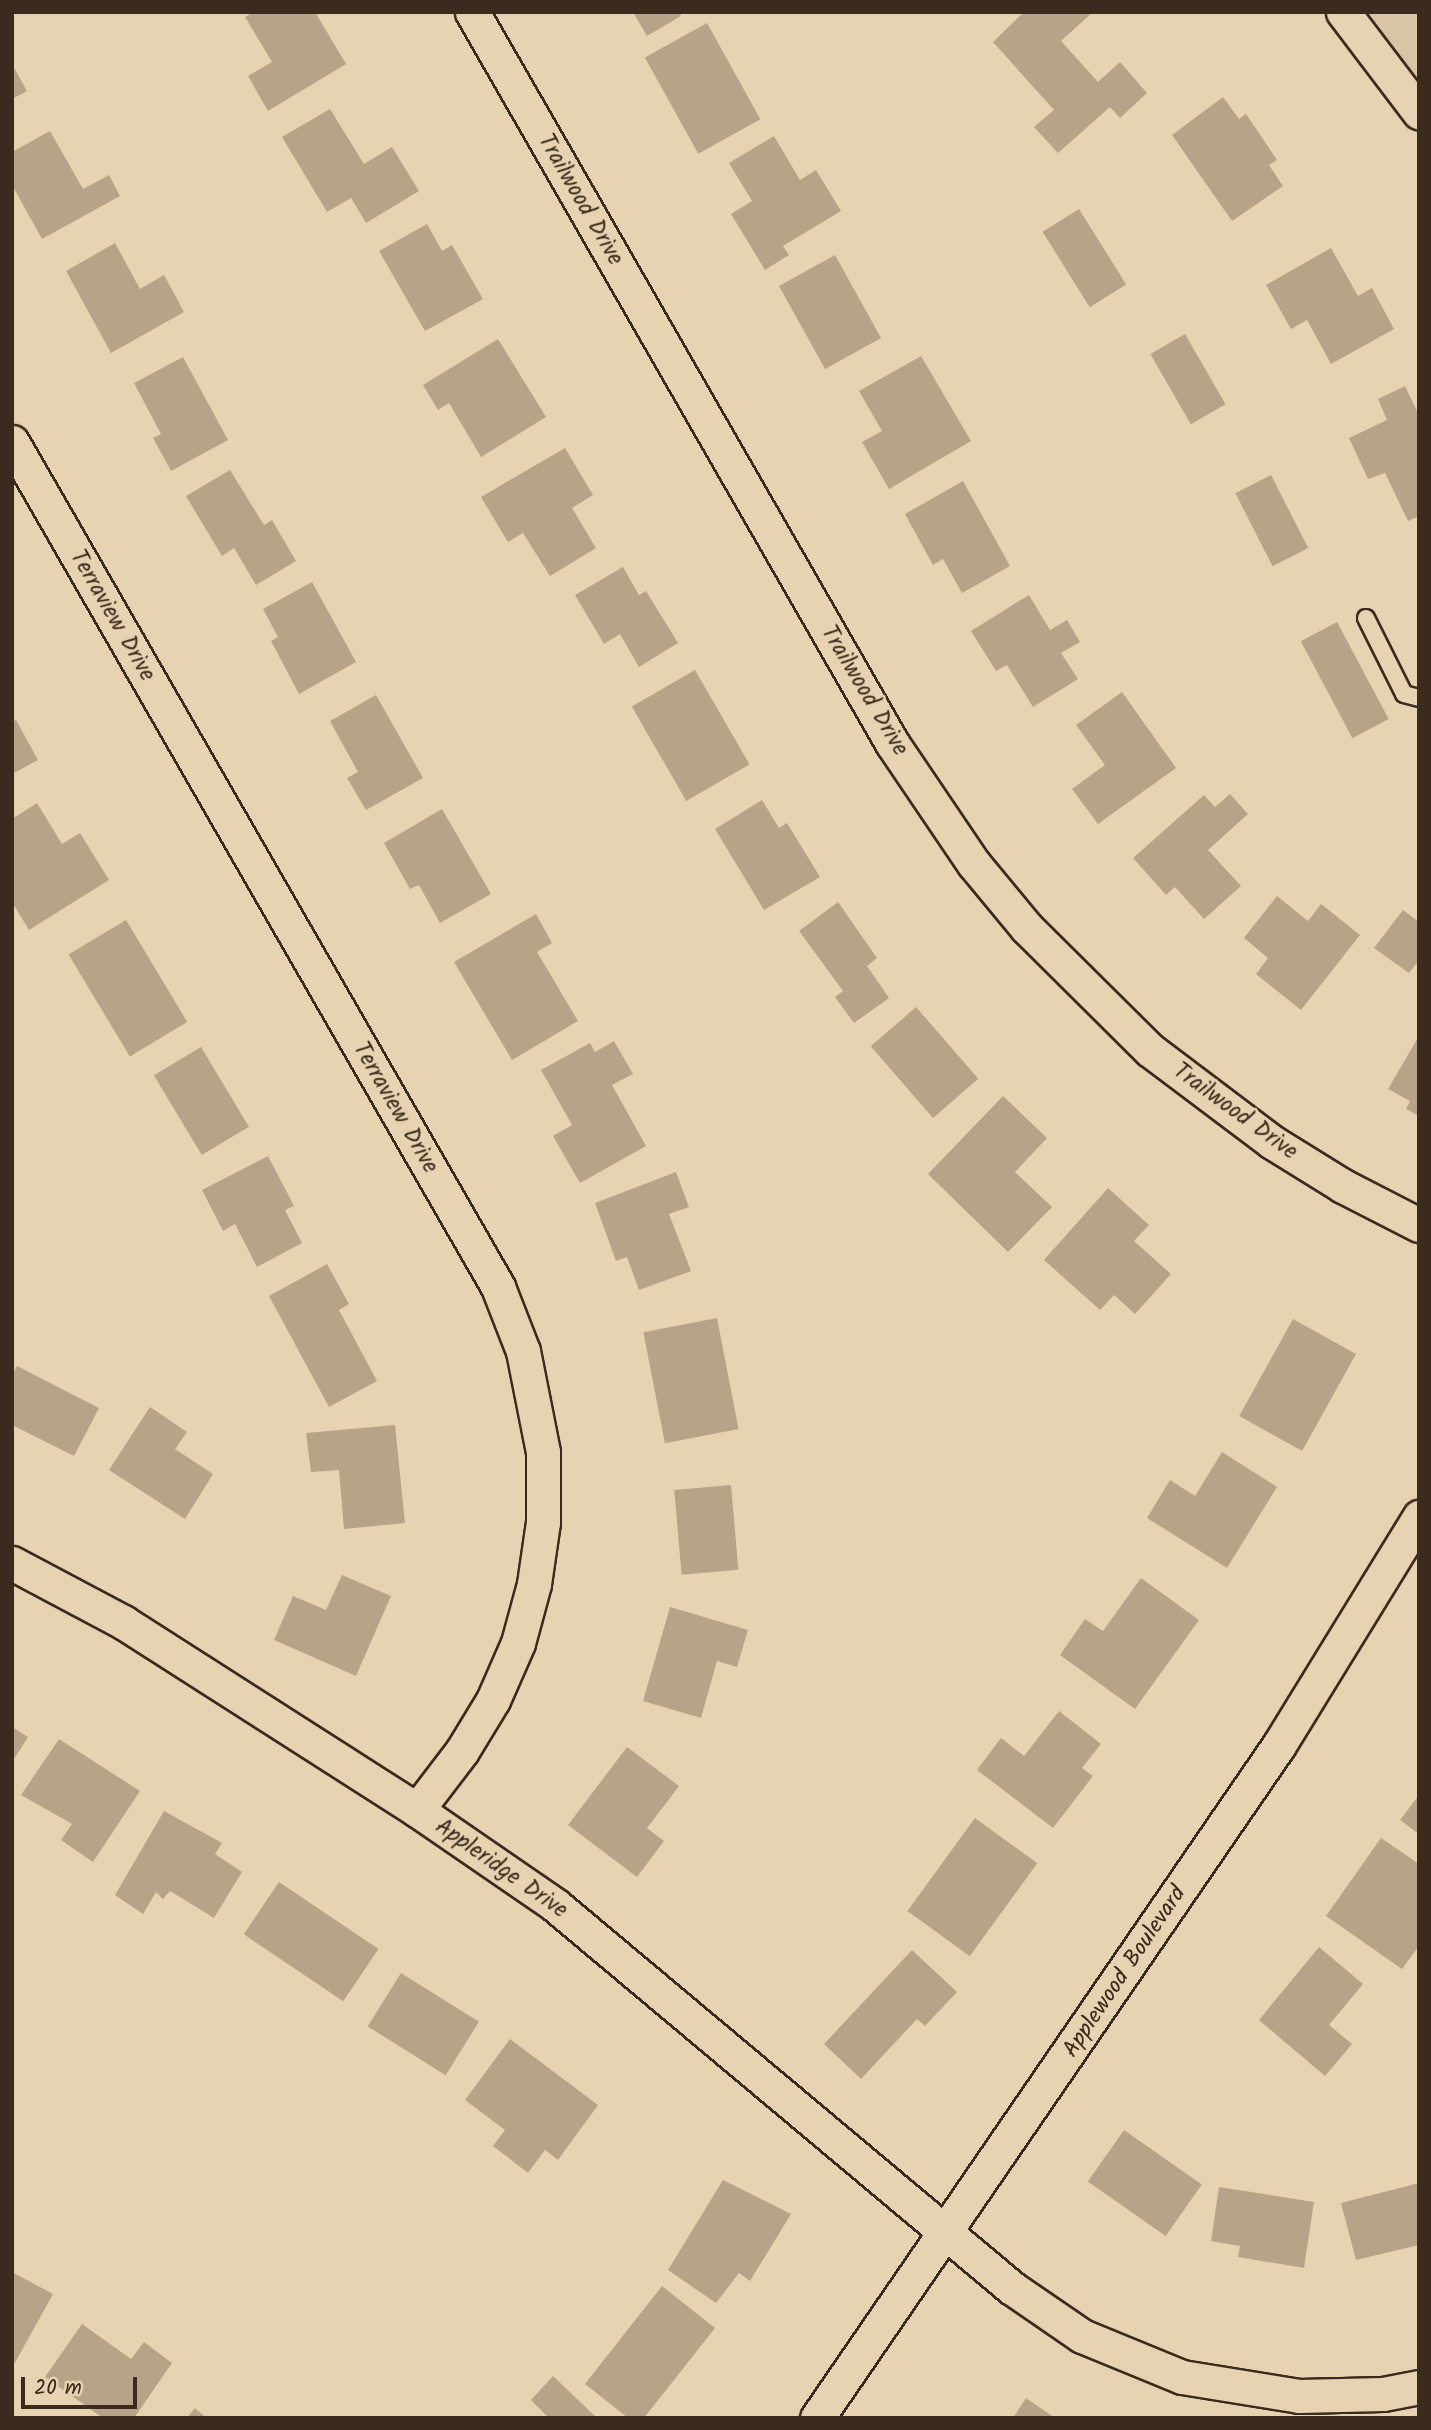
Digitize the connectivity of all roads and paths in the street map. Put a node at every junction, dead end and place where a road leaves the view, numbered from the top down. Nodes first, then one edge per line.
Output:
1 (472, 12) edge
2 (1343, 12) edge
3 (1419, 112) edge
4 (12, 442) edge
5 (1366, 618) dead end
6 (1419, 698) edge
7 (1419, 1225) edge
8 (1419, 1517) edge
9 (12, 1563) edge
10 (417, 1810) junction
11 (947, 2233) junction
12 (1419, 2387) edge
13 (817, 2418) edge

1 - 7 street, Trailwood Drive
2 - 3 street
4 - 10 street, Terraview Drive
5 - 6 lane
8 - 11 street, Applewood Boulevard
9 - 10 street, Appleridge Drive
10 - 11 street, Appleridge Drive
11 - 12 street, Appleridge Drive
11 - 13 street, Applewood Boulevard

